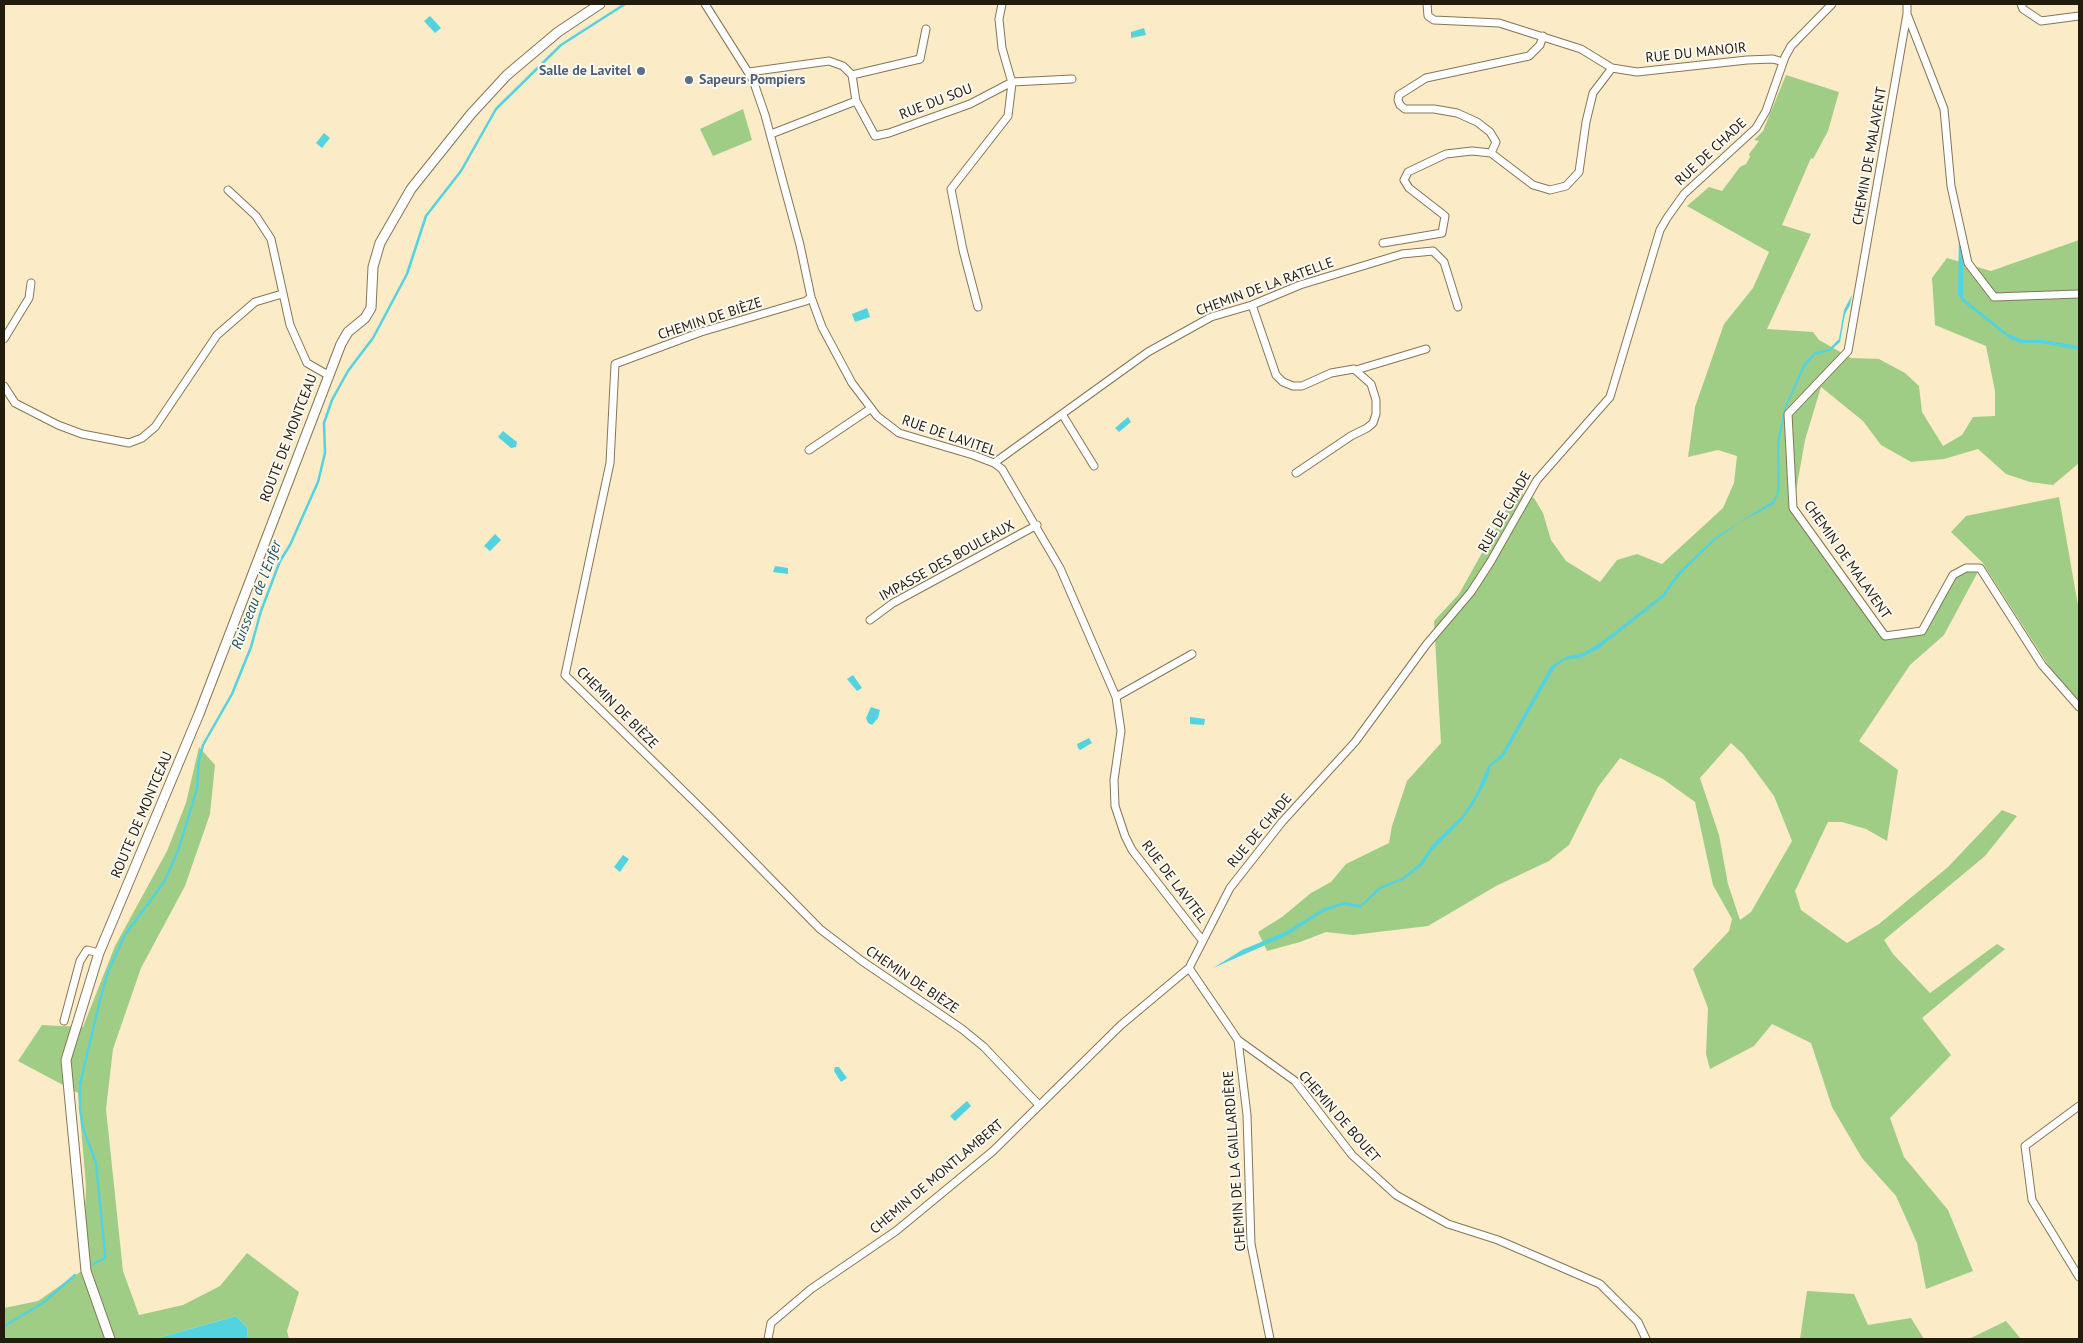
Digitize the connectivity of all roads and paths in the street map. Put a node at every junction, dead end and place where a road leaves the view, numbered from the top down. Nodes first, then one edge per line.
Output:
1 (600, 4) edge
2 (706, 4) edge
3 (1002, 4) edge
4 (1427, 4) edge
5 (1832, 4) edge
6 (1906, 4) edge
7 (2021, 4) edge
8 (1907, 14) junction
9 (2079, 16) edge
10 (926, 29) dead end
11 (1543, 36) junction
12 (1782, 62) junction
13 (1612, 68) junction
14 (749, 72) junction
15 (852, 76) junction
16 (1072, 79) dead end
17 (1012, 82) junction
18 (856, 102) junction
19 (771, 134) junction
20 (1491, 153) junction
21 (228, 190) dead end
22 (1383, 243) dead end
23 (31, 283) dead end
24 (282, 294) junction
25 (2079, 294) edge
26 (811, 297) junction
27 (1252, 305) junction
28 (978, 306) dead end
29 (1458, 307) dead end
30 (4, 339) edge
31 (1426, 349) dead end
32 (1356, 370) junction
33 (328, 375) junction
34 (4, 386) edge
35 (870, 409) junction
36 (1062, 414) junction
37 (808, 450) dead end
38 (994, 463) junction
39 (1094, 466) dead end
40 (1296, 473) dead end
41 (1037, 525) junction
42 (870, 620) dead end
43 (1192, 654) dead end
44 (1116, 697) junction
45 (2079, 707) edge
46 (1202, 940) junction
47 (99, 953) junction
48 (1189, 968) junction
49 (64, 1021) dead end
50 (1238, 1040) junction
51 (1039, 1105) junction
52 (2079, 1106) edge
53 (2079, 1277) edge
54 (110, 1339) edge
55 (768, 1339) edge
56 (1270, 1339) edge
57 (1646, 1339) edge

1 - 33 street, ROUTE DE MONTCEAU
2 - 14 street, RUE DE LAVITEL
3 - 17 street
4 - 11 street
5 - 12 street, RUE DE CHADE
6 - 8 street
7 - 9 street
8 - 25 street
8 - 45 street, CHEMIN DE MALAVENT
10 - 15 street
11 - 13 street
11 - 20 street
12 - 13 street, RUE DU MANOIR
12 - 46 street, RUE DE CHADE
13 - 20 street
14 - 15 street
14 - 19 street, RUE DE LAVITEL
15 - 18 street, RUE DU SOU
16 - 17 street, RUE DU SOU
17 - 18 street, RUE DU SOU
17 - 28 street
18 - 19 street
19 - 26 street, RUE DE LAVITEL
20 - 22 street
21 - 24 street
23 - 30 street
24 - 33 street
24 - 34 street
26 - 35 street, RUE DE LAVITEL
26 - 51 street, CHEMIN DE BIÈZE
27 - 29 street, CHEMIN DE LA RATELLE
27 - 32 street
27 - 36 street, CHEMIN DE LA RATELLE
31 - 32 street
32 - 40 street
33 - 47 street, ROUTE DE MONTCEAU
35 - 37 street
35 - 38 street, RUE DE LAVITEL
36 - 38 street, CHEMIN DE LA RATELLE
36 - 39 street
38 - 41 street, RUE DE LAVITEL
41 - 42 street, IMPASSE DES BOULEAUX
41 - 44 street, RUE DE LAVITEL
43 - 44 street
44 - 46 street, RUE DE LAVITEL
46 - 48 street, RUE DE CHADE
47 - 49 street
47 - 54 street, ROUTE DE MONTCEAU
48 - 50 street, CHEMIN DE BOUET
48 - 51 street, CHEMIN DE MONTLAMBERT
50 - 56 street, CHEMIN DE LA GAILLARDIÈRE
50 - 57 street, CHEMIN DE BOUET
51 - 55 street, CHEMIN DE MONTLAMBERT
52 - 53 street

